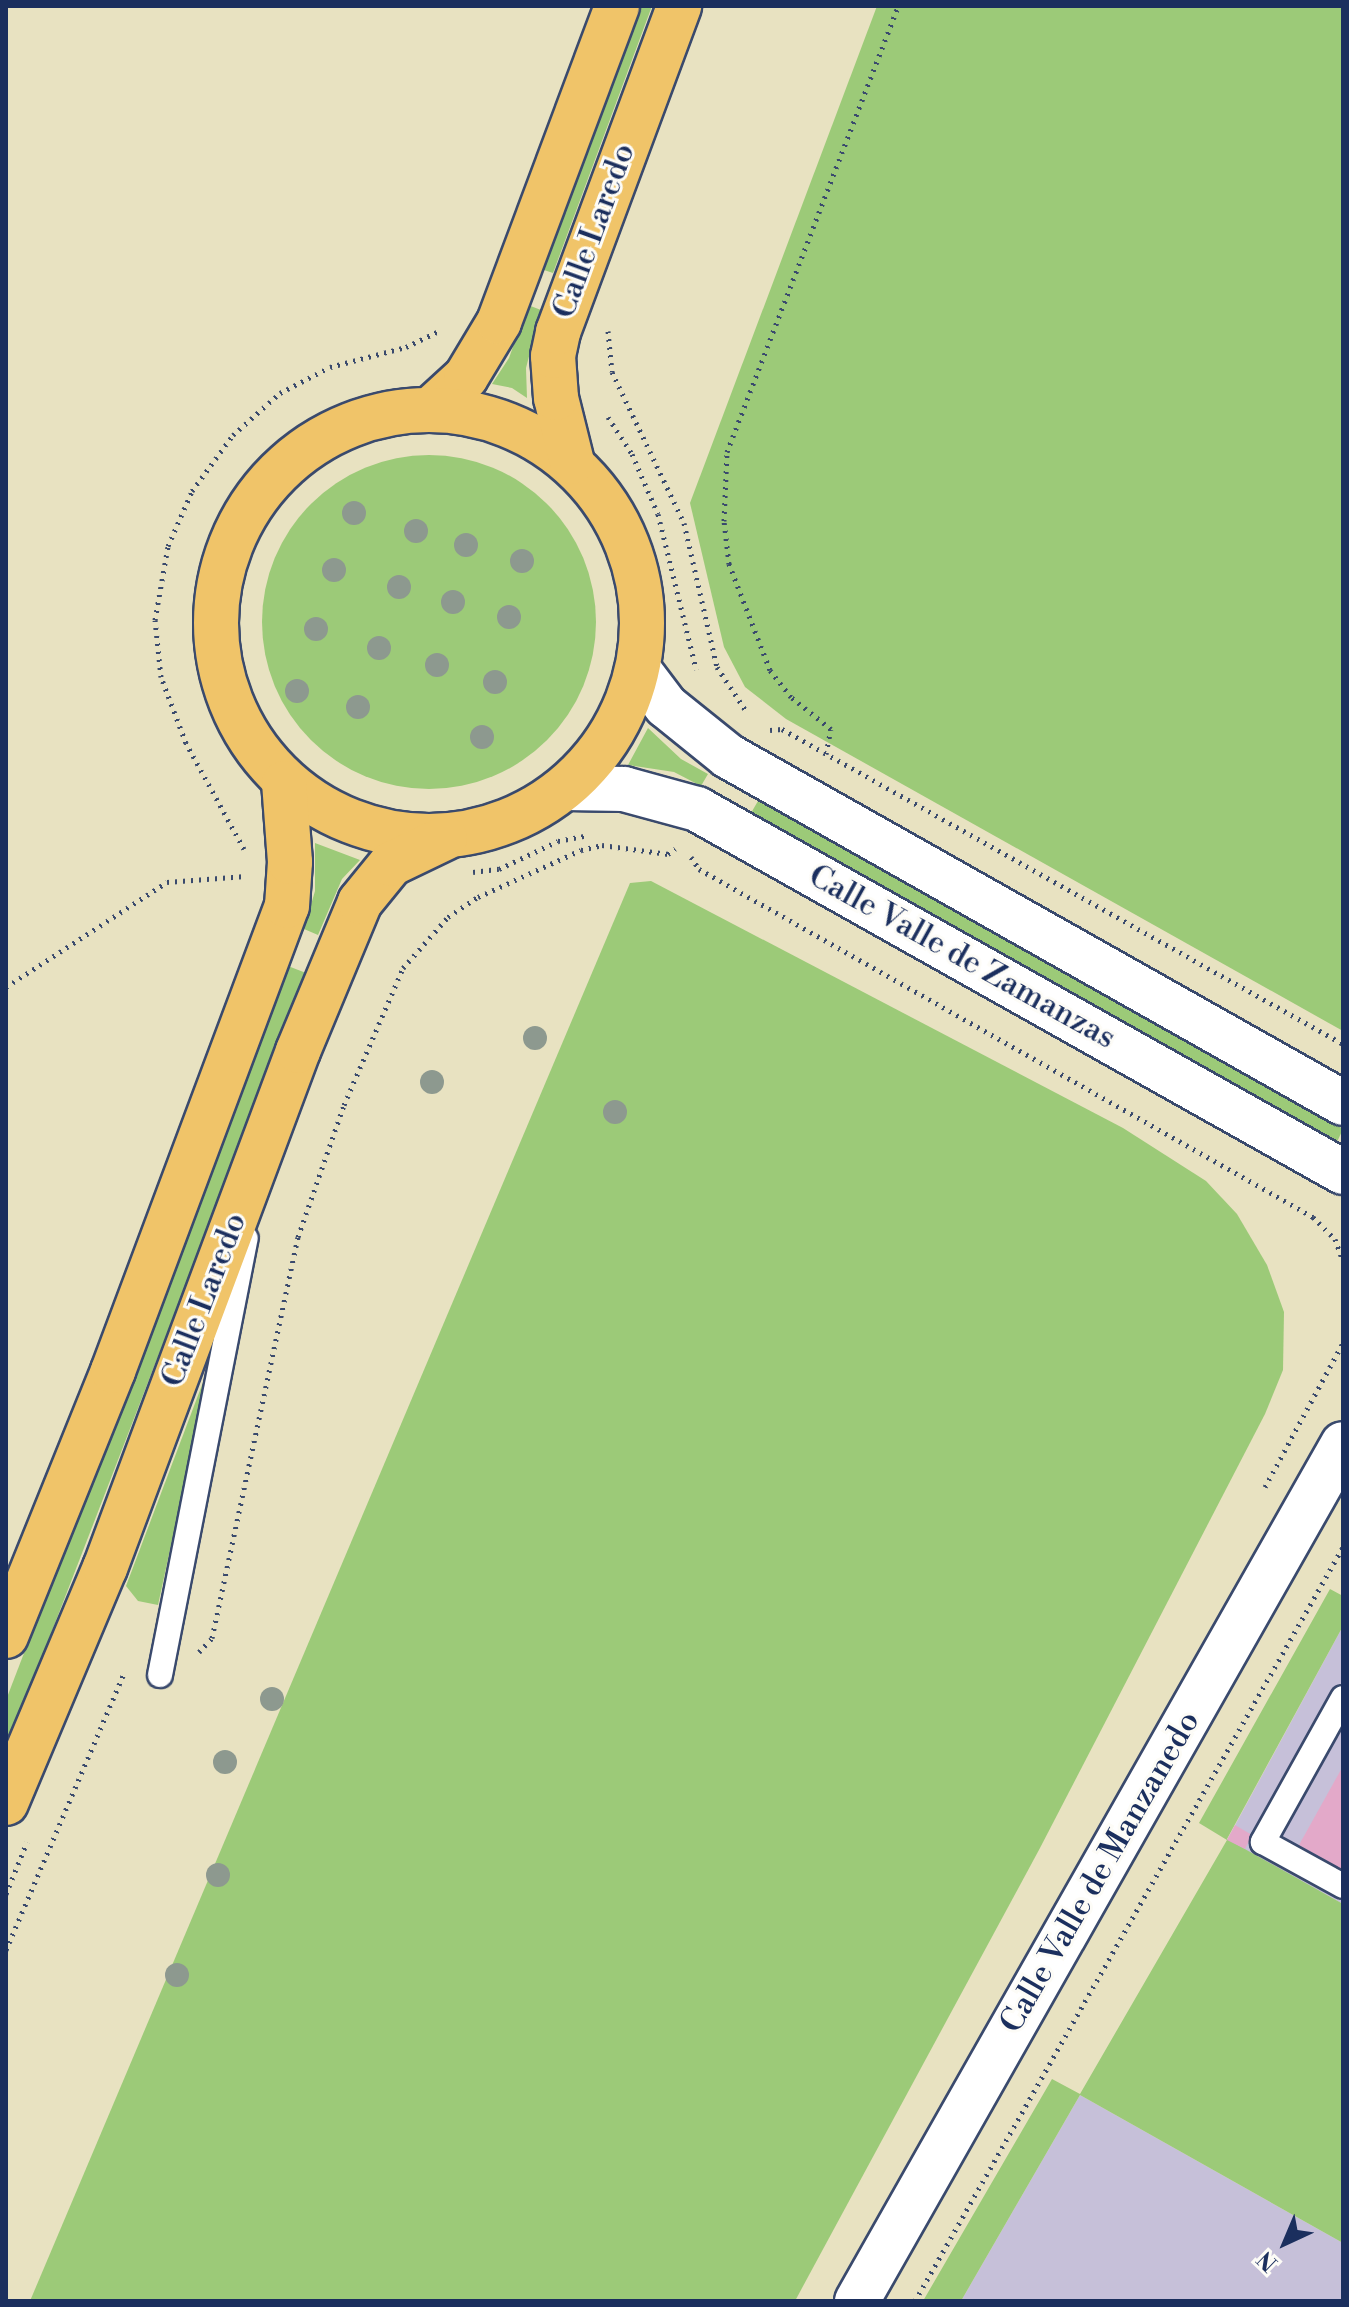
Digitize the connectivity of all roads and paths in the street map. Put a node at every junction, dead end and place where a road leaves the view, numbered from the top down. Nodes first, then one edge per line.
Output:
1 (617, 6) edge
2 (679, 6) edge
3 (898, 6) edge
4 (608, 315) dead end
5 (455, 321) dead end
6 (431, 409) junction
7 (606, 414) dead end
8 (572, 462) junction
9 (638, 669) junction
10 (700, 678) dead end
11 (738, 741) junction
12 (826, 754) junction
13 (284, 783) junction
14 (566, 788) junction
15 (603, 832) dead end
16 (662, 840) dead end
17 (677, 845) junction
18 (458, 855) junction
19 (6, 987) edge
20 (1343, 1044) edge
21 (1343, 1103) edge
22 (263, 1144) junction
23 (1343, 1172) edge
24 (1343, 1261) edge
25 (1343, 1444) edge
26 (1343, 1547) edge
27 (6, 1636) edge
28 (163, 1665) junction
29 (1343, 1698) edge
30 (6, 1803) edge
31 (1343, 1886) edge
32 (6, 1950) edge
33 (857, 2301) edge
34 (915, 2301) edge

1 - 6 main road, Calle Laredo
2 - 8 main road, Calle Laredo
3 - 12 path
4 - 11 path
5 - 19 path
6 - 8 main road
6 - 13 main road
7 - 10 path
8 - 9 main road
9 - 11 street, Calle Valle de Zamanzas
9 - 14 main road
11 - 12 path
11 - 21 street, Calle Valle de Zamanzas
12 - 20 path
13 - 18 main road
13 - 27 main road, Calle Laredo
14 - 18 main road
14 - 23 street, Calle Valle de Zamanzas
15 - 18 path
16 - 17 path
17 - 24 path
17 - 28 path
18 - 22 main road, Calle Laredo
22 - 28 lane
22 - 30 main road, Calle Laredo
25 - 33 street, Calle Valle de Manzanedo
26 - 34 path
28 - 32 path
29 - 31 lane

